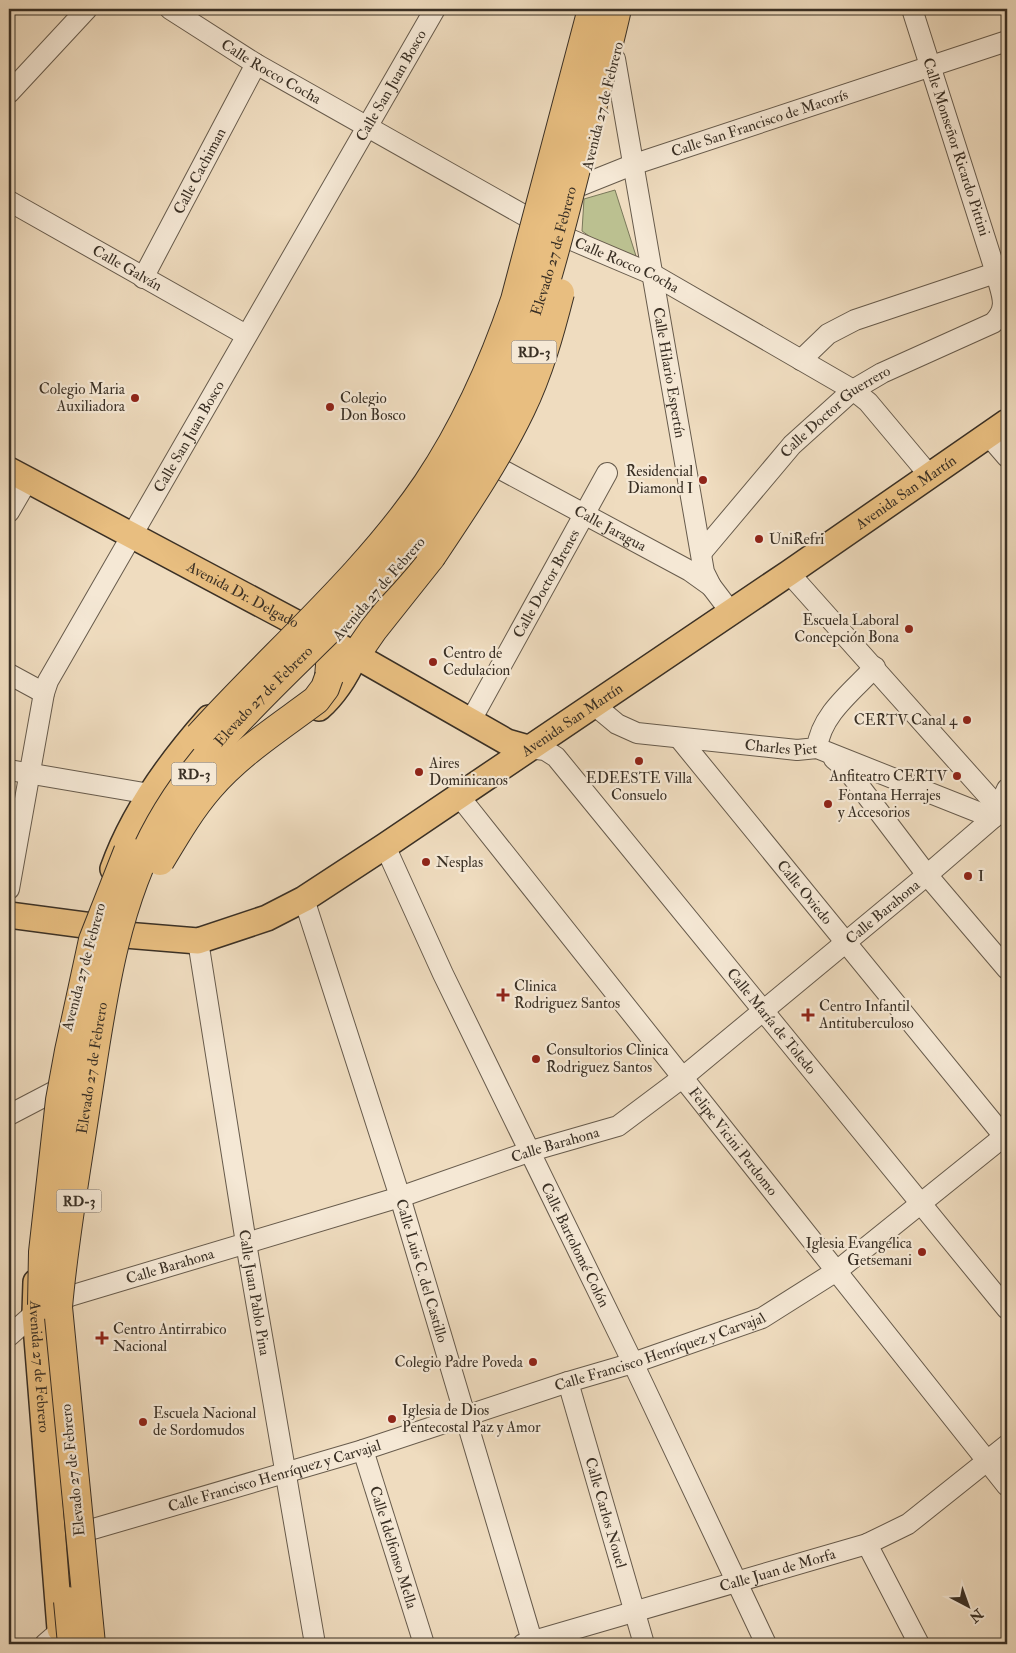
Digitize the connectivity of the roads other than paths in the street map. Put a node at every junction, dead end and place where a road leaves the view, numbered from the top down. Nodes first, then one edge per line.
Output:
1 (87, 9) edge
2 (170, 9) edge
3 (435, 9) edge
4 (912, 9) edge
5 (606, 12) edge
6 (1007, 41) edge
7 (615, 59) junction
8 (256, 64) junction
9 (930, 65) junction
10 (9, 93) edge
11 (366, 125) junction
12 (632, 165) junction
13 (582, 185) junction
14 (9, 201) edge
15 (566, 207) junction
16 (526, 208) junction
17 (567, 238) junction
18 (1002, 271) edge
19 (654, 275) junction
20 (143, 278) junction
21 (1001, 315) joint
22 (246, 335) junction
23 (801, 360) junction
24 (853, 390) junction
25 (998, 429) edge
26 (479, 458) junction
27 (1007, 458) edge
28 (607, 473) dead end
29 (18, 476) edge
30 (930, 476) junction
31 (9, 512) edge
32 (584, 516) junction
33 (131, 536) junction
34 (702, 552) junction
35 (789, 573) junction
36 (711, 586) junction
37 (730, 611) junction
38 (295, 622) junction
39 (344, 649) junction
40 (875, 667) junction
41 (9, 674) edge
42 (44, 693) junction
43 (593, 704) junction
44 (470, 722) junction
45 (679, 738) junction
46 (528, 748) junction
47 (818, 748) junction
48 (9, 770) edge
49 (29, 774) junction
50 (1007, 789) edge
51 (150, 794) junction
52 (459, 796) junction
53 (999, 814) edge
54 (175, 819) junction
55 (385, 846) junction
56 (927, 875) junction
57 (9, 889) edge
58 (304, 899) junction
59 (9, 915) edge
60 (111, 929) junction
61 (198, 941) junction
62 (848, 942) junction
63 (1007, 969) edge
64 (764, 1011) junction
65 (682, 1078) junction
66 (53, 1092) junction
67 (9, 1116) edge
68 (1006, 1137) edge
69 (531, 1151) junction
70 (400, 1197) junction
71 (921, 1205) junction
72 (246, 1243) junction
73 (838, 1270) junction
74 (70, 1296) junction
75 (1007, 1310) edge
76 (35, 1313) junction
77 (9, 1336) edge
78 (634, 1363) junction
79 (568, 1382) junction
80 (466, 1416) junction
81 (1007, 1445) edge
82 (363, 1450) junction
83 (987, 1462) junction
84 (285, 1472) junction
85 (1007, 1486) edge
86 (93, 1529) junction
87 (867, 1544) junction
88 (735, 1582) junction
89 (634, 1612) junction
90 (59, 1641) edge
91 (91, 1644) edge
92 (104, 1644) edge
93 (315, 1644) edge
94 (424, 1644) edge
95 (530, 1644) edge
96 (644, 1644) edge
97 (766, 1644) edge
98 (919, 1644) edge

1 - 10 street
2 - 8 street, Calle Rocco Cocha
3 - 11 street, Calle San Juan Bosco
4 - 9 street, Calle Monseñor Ricardo Pittini
5 - 7 main road, Avenida 27 de Febrero / RD-3
5 - 7 street
5 - 15 highway, Elevado 27 de Febrero / RD-3, bridge
5 - 16 main road, Avenida 27 de Febrero / RD-3
5 - 90 highway, Elevado 27 de Febrero / RD-3, bridge
6 - 9 street, Calle San Francisco de Macorís
7 - 12 street, Calle Hilario Espertín
7 - 13 main road, Avenida 27 de Febrero / RD-3
8 - 11 street, Calle Rocco Cocha
8 - 20 street, Calle Cachiman
9 - 12 street, Calle San Francisco de Macorís
9 - 18 street, Calle Monseñor Ricardo Pittini
11 - 16 street, Calle Rocco Cocha
11 - 22 street, Calle San Juan Bosco
12 - 13 street, Calle San Francisco de Macorís
12 - 19 street, Calle Hilario Espertín
13 - 16 street, Calle San Francisco de Macorís
13 - 17 main road, Avenida 27 de Febrero / RD-3
14 - 20 street, Calle Galván
15 - 39 highway, bridge
15 - 60 highway, Elevado 27 de Febrero / RD-3, bridge
16 - 17 street, Calle Rocco Cocha
16 - 38 main road, Avenida 27 de Febrero / RD-3
17 - 19 street, Calle Rocco Cocha
17 - 26 main road, Avenida 27 de Febrero / RD-3
18 - 21 street, Calle Monseñor Ricardo Pittini
18 - 23 street
19 - 23 street, Calle Rocco Cocha
19 - 34 street, Calle Hilario Espertín
20 - 22 street, Calle Galván
21 - 24 street, Calle Doctor Guerrero
22 - 33 street, Calle San Juan Bosco
23 - 24 street, Calle Rocco Cocha
24 - 30 street, Calle Rocco Cocha
24 - 34 street, Calle Doctor Guerrero
25 - 27 street
25 - 30 main road, Avenida San Martín
26 - 32 street, Calle Jaragua
26 - 39 main road, Avenida 27 de Febrero / RD-3
28 - 32 street, Calle Doctor Brenes
29 - 31 street
29 - 33 main road, Avenida Dr. Delgado
30 - 35 main road, Avenida San Martín
32 - 36 street, Calle Jaragua
32 - 44 street, Calle Doctor Brenes
33 - 38 main road, Avenida Dr. Delgado
33 - 42 street, Calle San Juan Bosco
34 - 36 street, Calle Hilario Espertín
35 - 37 main road, Avenida San Martín
35 - 40 street
36 - 37 street, Calle Jaragua
37 - 43 main road, Avenida San Martín
38 - 39 main road, Avenida Dr. Delgado
38 - 51 main road, Avenida 27 de Febrero / RD-3
39 - 44 main road, Avenida Dr. Delgado
39 - 54 main road, Avenida 27 de Febrero / RD-3
39 - 54 main road
39 - 60 highway, bridge
40 - 47 street
40 - 53 street
41 - 42 street
42 - 49 street, Calle San Juan Bosco
43 - 45 street, Charles Piet
43 - 46 main road, Avenida San Martín
44 - 46 main road, Avenida Dr. Delgado
45 - 47 street, Charles Piet
45 - 62 street, Calle Oviedo
46 - 52 main road, Avenida San Martín
46 - 64 street, Calle María de Toledo
47 - 53 street, Charles Piet
47 - 56 street
48 - 49 street
49 - 51 street
49 - 57 street, Calle San Juan Bosco
50 - 53 street, Calle Barahona
51 - 60 main road, Avenida 27 de Febrero / RD-3
52 - 55 main road, Avenida San Martín
52 - 65 street, Felipe Vicini Perdomo
53 - 56 street, Calle Barahona
54 - 60 main road, Avenida 27 de Febrero / RD-3
55 - 58 main road, Avenida San Martín
55 - 69 street, Calle Bartolomé Colón
56 - 62 street, Calle Barahona
56 - 63 street
58 - 61 main road, Avenida San Martín
58 - 70 street, Calle Luis C. del Castillo
59 - 60 main road, Avenida San Martín
60 - 61 main road, Avenida San Martín
60 - 66 main road, Avenida 27 de Febrero / RD-3
60 - 74 main road, Avenida 27 de Febrero / RD-3
60 - 91 highway, Elevado 27 de Febrero / RD-3, bridge
61 - 72 street, Calle Juan Pablo Pina
62 - 64 street, Calle Barahona
62 - 68 street, Calle Oviedo
64 - 65 street, Calle Barahona
64 - 71 street, Calle María de Toledo
65 - 69 street, Calle Barahona
65 - 73 street, Felipe Vicini Perdomo
66 - 67 street
66 - 76 main road, Avenida 27 de Febrero / RD-3
68 - 71 street, Calle Francisco Henríquez y Carvajal
69 - 70 street, Calle Barahona
69 - 78 street, Calle Bartolomé Colón
70 - 72 street, Calle Barahona
70 - 80 street, Calle Luis C. del Castillo
71 - 73 street, Calle Francisco Henríquez y Carvajal
71 - 75 street, Calle María de Toledo
72 - 74 street, Calle Barahona
72 - 84 street, Calle Juan Pablo Pina
73 - 78 street, Calle Francisco Henríquez y Carvajal
73 - 83 street, Felipe Vicini Perdomo
74 - 76 street, Calle Barahona
74 - 86 main road, Avenida 27 de Febrero / RD-3
76 - 77 street, Calle Barahona
76 - 90 main road, Avenida 27 de Febrero / RD-3
78 - 79 street, Calle Francisco Henríquez y Carvajal
78 - 88 street, Calle Bartolomé Colón
79 - 80 street, Calle Francisco Henríquez y Carvajal
79 - 89 street, Calle Carlos Nouel
80 - 82 street, Calle Francisco Henríquez y Carvajal
80 - 95 street, Calle Luis C. del Castillo
81 - 83 street, Calle Juan de Morfa
82 - 84 street, Calle Francisco Henríquez y Carvajal
82 - 94 street, Calle Idelfonso Mella
83 - 85 street, Felipe Vicini Perdomo
83 - 87 street, Calle Juan de Morfa
84 - 86 street, Calle Francisco Henríquez y Carvajal
84 - 93 street, Calle Juan Pablo Pina
86 - 92 main road, Avenida 27 de Febrero / RD-3
87 - 88 street, Calle Juan de Morfa
87 - 98 street
88 - 89 street, Calle Juan de Morfa
88 - 97 street, Calle Bartolomé Colón
89 - 95 street, Calle Juan de Morfa
89 - 96 street, Calle Carlos Nouel

